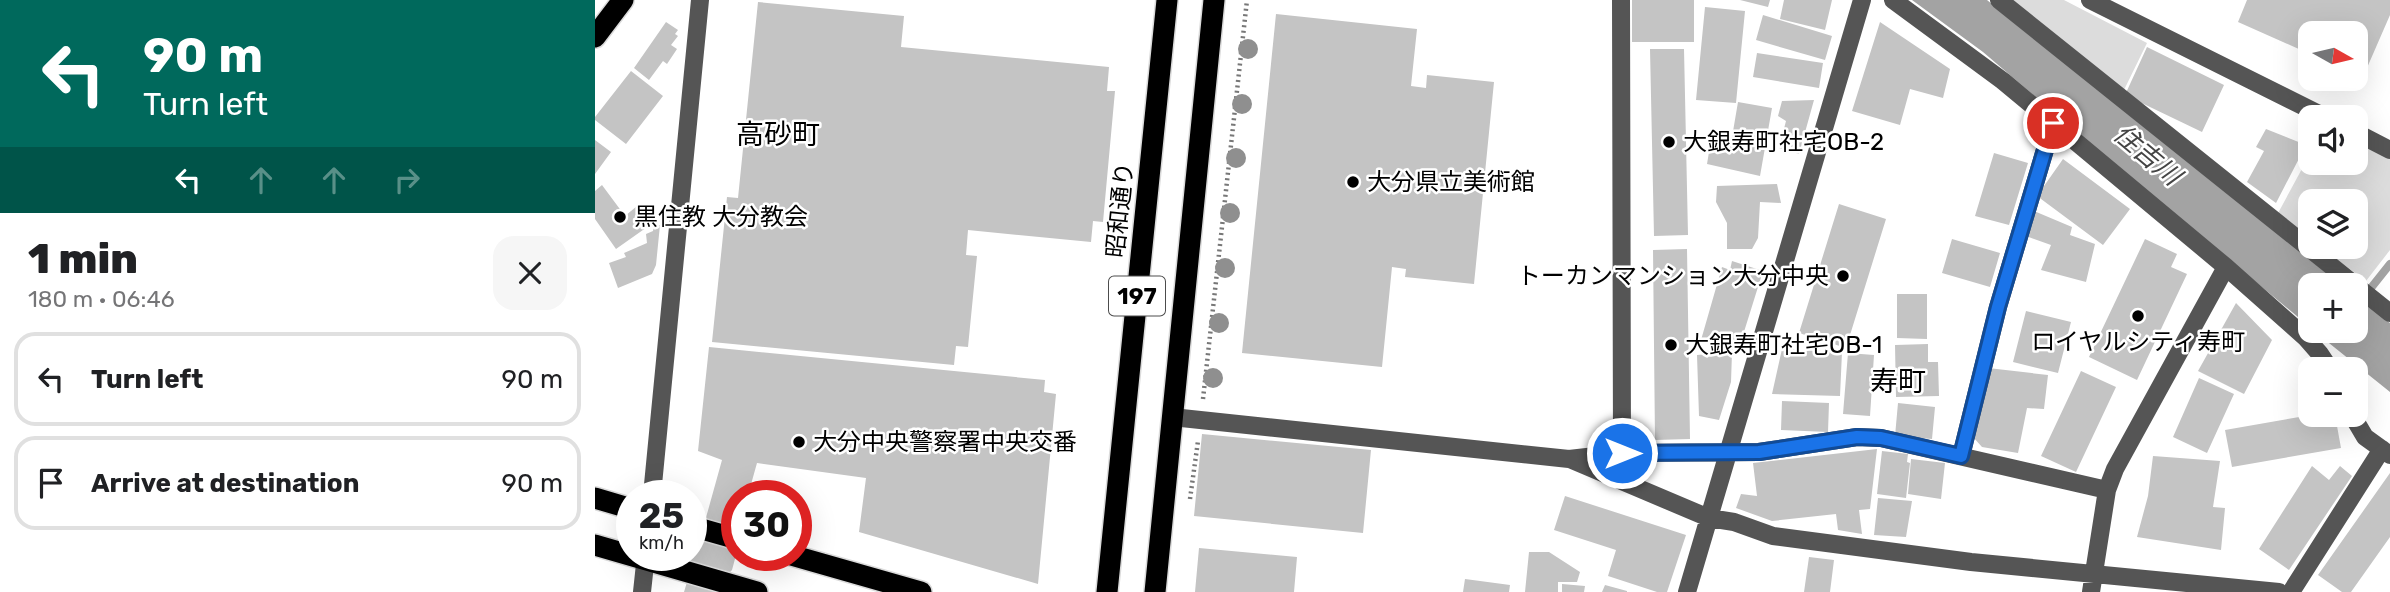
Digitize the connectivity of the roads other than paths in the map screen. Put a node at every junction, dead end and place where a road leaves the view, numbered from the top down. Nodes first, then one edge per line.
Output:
1 (623, 0) edge
2 (700, 0) edge
3 (1167, 0) edge
4 (1215, 0) edge
5 (1621, 0) edge
6 (1862, 0) edge
7 (1893, 0) edge
8 (1999, 0) edge
9 (2090, 0) edge
10 (595, 37) edge
11 (2301, 105) edge
12 (2053, 123) junction
13 (2368, 139) edge
14 (2390, 150) edge
15 (2226, 267) junction
16 (2390, 313) edge
17 (2322, 357) edge
18 (1173, 418) junction
19 (2359, 427) edge
20 (2386, 452) edge
21 (1622, 453) junction
22 (1728, 454) junction
23 (1961, 456) junction
24 (1569, 459) junction
25 (653, 480) edge
26 (2107, 490) junction
27 (595, 498) edge
28 (616, 504) edge
29 (1709, 518) junction
30 (595, 545) edge
31 (616, 550) edge
32 (812, 561) edge
33 (644, 571) edge
34 (690, 571) edge
35 (2092, 583) edge
36 (642, 592) edge
37 (757, 592) edge
38 (921, 592) edge
39 (1107, 592) edge
40 (1155, 592) edge
41 (1687, 592) edge
42 (2279, 592) edge
43 (2291, 592) edge

1 - 10 highway
2 - 25 street
3 - 39 highway, 昭和通り / 197
4 - 18 highway, 197
5 - 21 street
6 - 22 street
7 - 12 street
8 - 16 street
9 - 11 street
12 - 15 street
12 - 23 street
13 - 14 street
15 - 17 street
15 - 26 street
18 - 24 street
18 - 40 highway, 197
19 - 20 street
20 - 43 street
21 - 22 street
21 - 24 street
22 - 23 street
22 - 29 street
23 - 26 street
24 - 29 street
26 - 35 street
27 - 28 highway
29 - 35 street
29 - 41 street
30 - 31 highway
32 - 38 highway
33 - 36 street
34 - 37 highway
35 - 42 street

